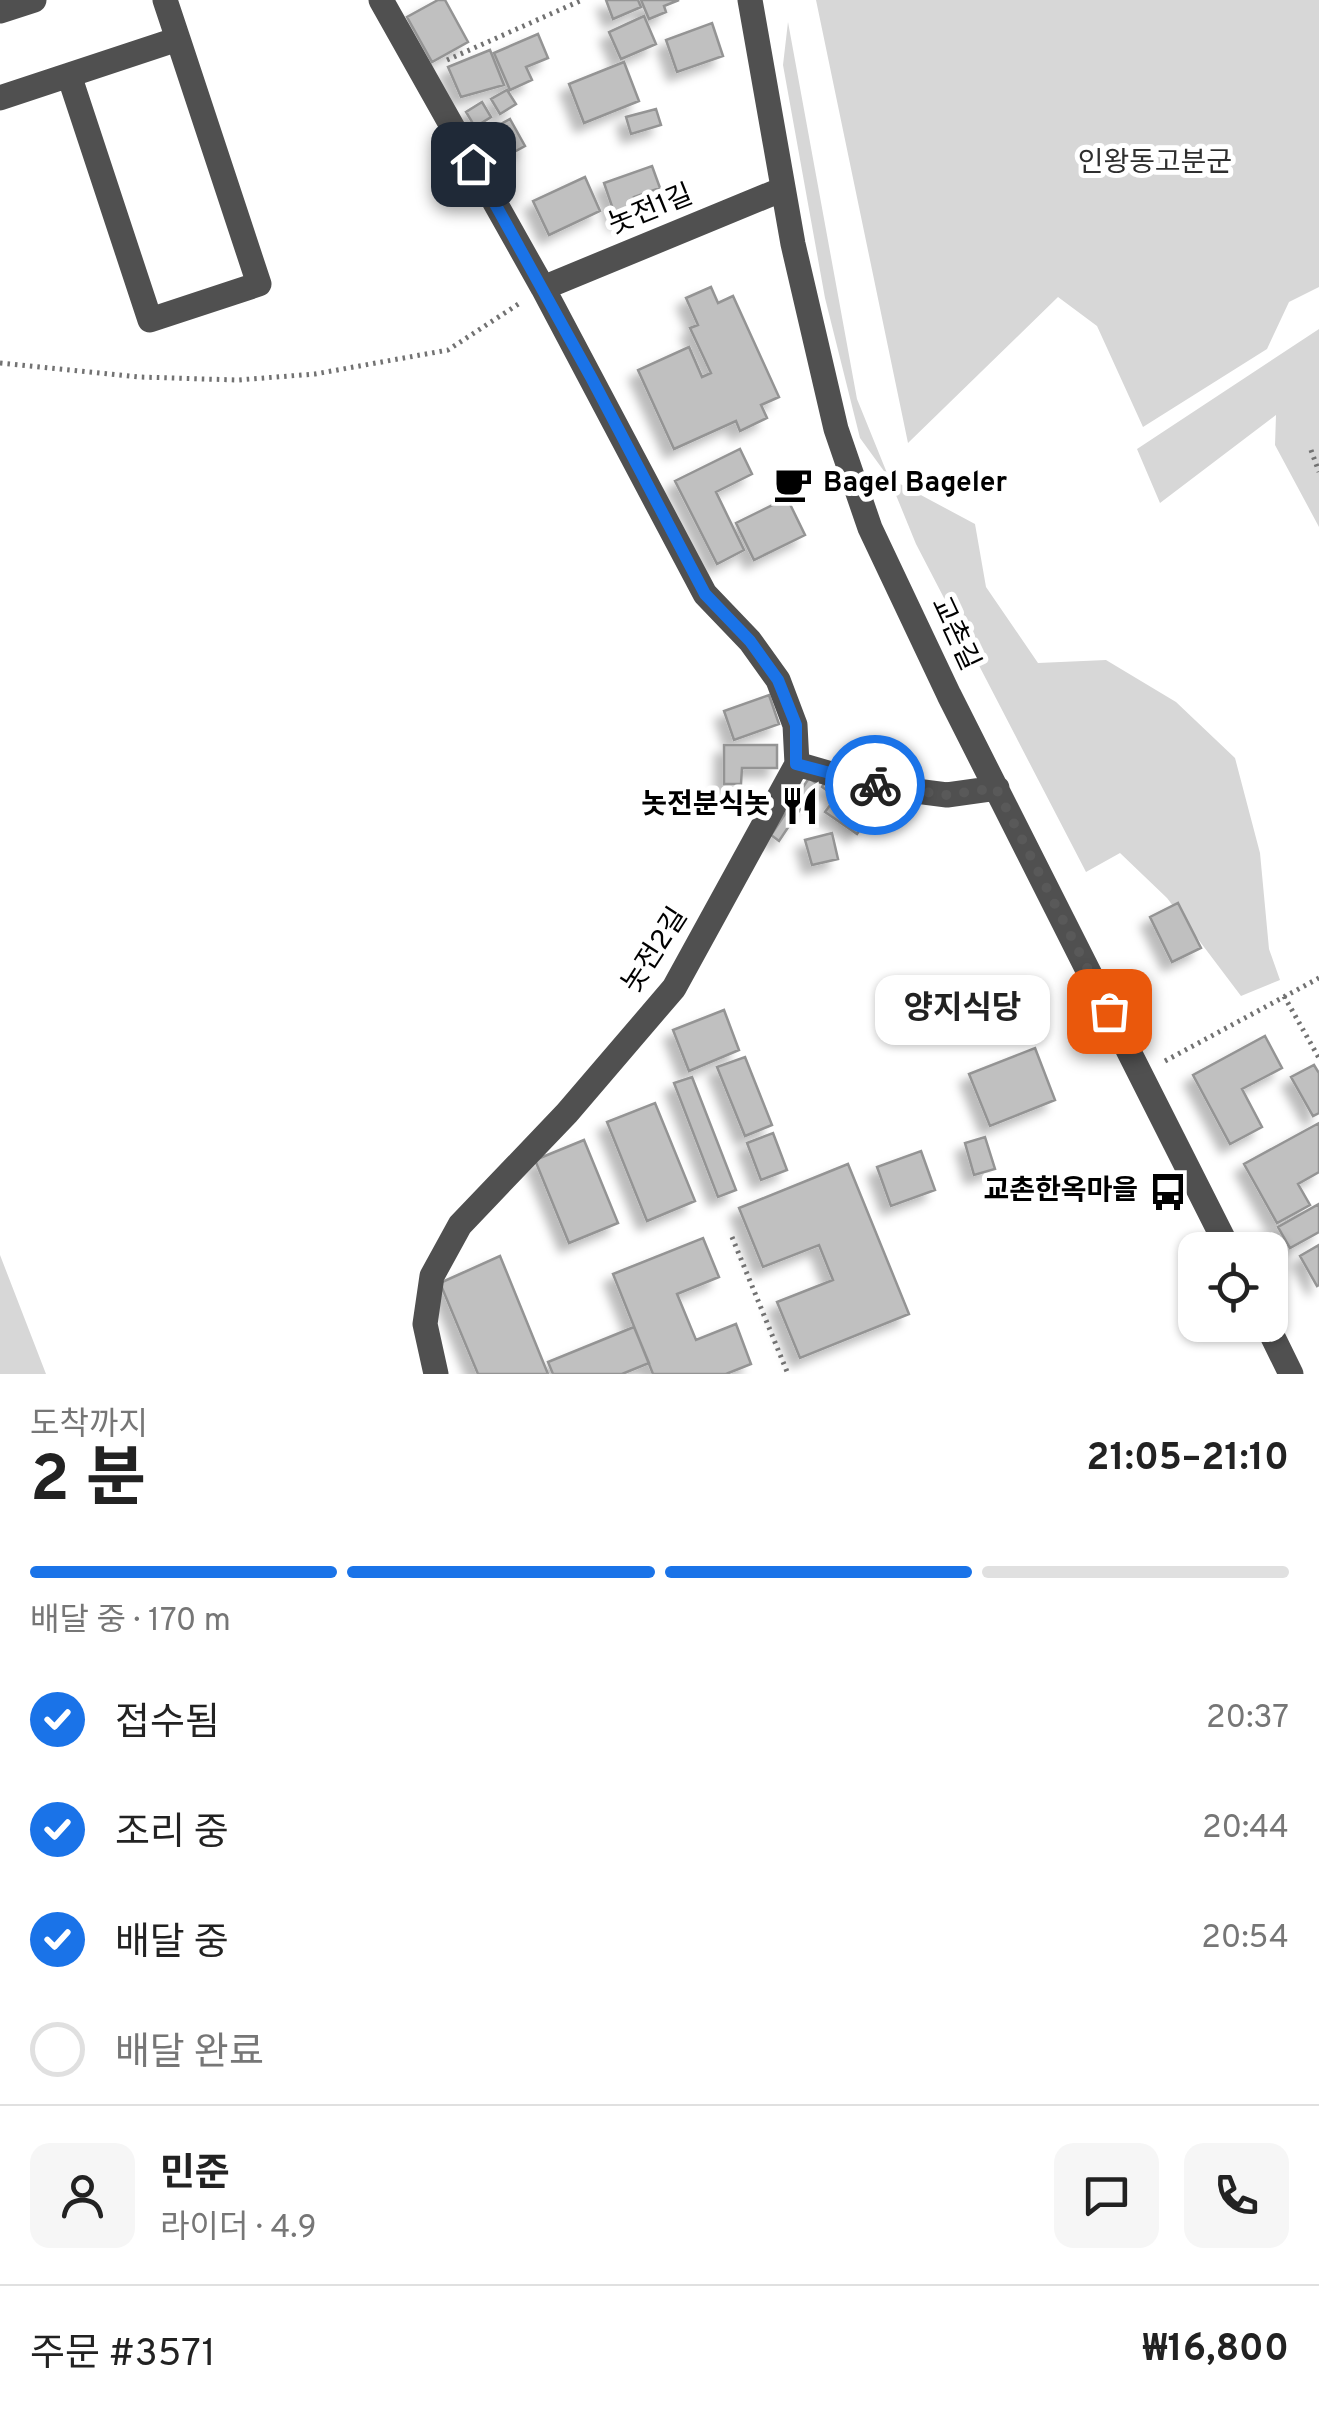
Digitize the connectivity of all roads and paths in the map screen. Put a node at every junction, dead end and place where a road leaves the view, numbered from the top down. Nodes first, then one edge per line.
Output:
1 (34, 0) edge
2 (165, 0) edge
3 (382, 0) edge
4 (582, 0) edge
5 (750, 0) edge
6 (0, 12) edge
7 (178, 39) junction
8 (421, 71) junction
9 (69, 75) junction
10 (0, 98) edge
11 (783, 189) junction
12 (543, 288) junction
13 (0, 363) edge
14 (1311, 450) dead end
15 (1319, 472) edge
16 (796, 764) junction
17 (996, 788) junction
18 (1319, 978) edge
19 (1284, 996) junction
20 (1319, 1058) edge
21 (1141, 1075) junction
22 (1220, 1232) edge
23 (732, 1237) dead end
24 (1276, 1342) edge
25 (436, 1374) edge
26 (788, 1374) edge
27 (1292, 1374) edge

1 - 6 street
2 - 7 street
3 - 8 street
4 - 8 path
5 - 11 street, 교촌길
7 - 9 street
7 - 9 street
8 - 12 street
9 - 10 street
11 - 12 street, 놋전1길
11 - 17 street, 교촌길
12 - 13 path
12 - 16 street
14 - 15 path
16 - 17 street
16 - 25 street, 놋전2길
17 - 21 street, 교촌길
18 - 19 path
19 - 20 path
19 - 21 path
21 - 22 street, 교촌길
23 - 26 path
24 - 27 street

